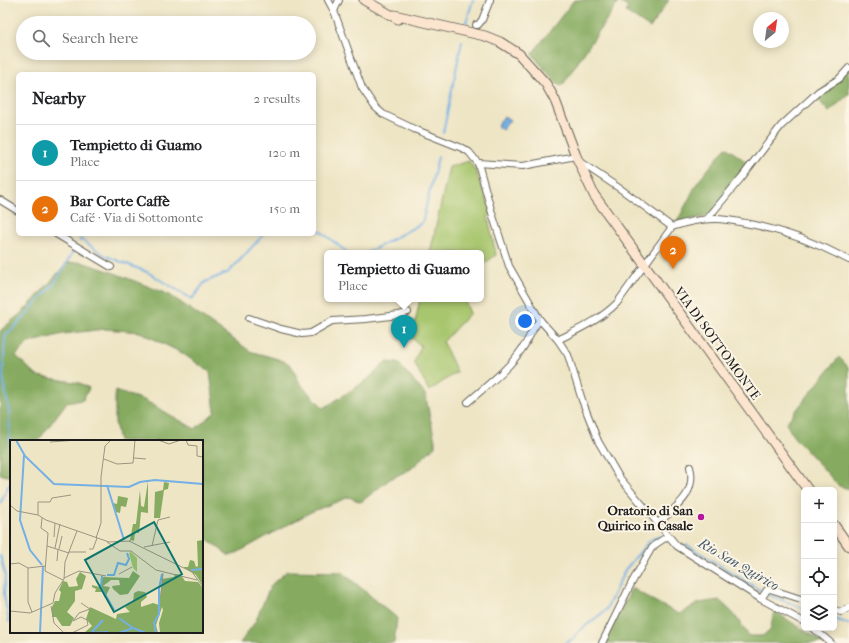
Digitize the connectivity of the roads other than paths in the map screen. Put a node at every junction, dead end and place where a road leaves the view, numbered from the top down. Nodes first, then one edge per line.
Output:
1 (328, 0) edge
2 (339, 0) edge
3 (364, 0) edge
4 (490, 0) edge
5 (334, 10) junction
6 (394, 15) junction
7 (465, 32) junction
8 (529, 64) junction
9 (849, 68) edge
10 (577, 159) junction
11 (478, 163) junction
12 (0, 200) edge
13 (16, 210) edge
14 (707, 219) junction
15 (672, 226) junction
16 (59, 236) edge
17 (849, 260) edge
18 (645, 266) junction
19 (111, 267) dead end
20 (408, 312) dead end
21 (249, 318) dead end
22 (540, 320) junction
23 (558, 340) junction
24 (468, 402) dead end
25 (690, 467) dead end
26 (806, 487) edge
27 (658, 523) junction
28 (837, 529) edge
29 (668, 536) junction
30 (849, 546) edge
31 (762, 598) junction
32 (801, 599) edge
33 (849, 608) edge
34 (837, 611) edge
35 (801, 620) edge
36 (817, 631) edge
37 (602, 643) edge
38 (831, 643) edge

1 - 5 street
2 - 5 street
3 - 6 main road, VIA DI SOTTOMONTE
4 - 7 street
5 - 11 street
6 - 7 main road, VIA DI SOTTOMONTE
6 - 8 main road, VIA DI SOTTOMONTE
7 - 8 main road, VIA DI SOTTOMONTE
8 - 10 main road, VIA DI SOTTOMONTE
9 - 14 street
10 - 11 street
10 - 15 street
10 - 18 main road, VIA DI SOTTOMONTE
11 - 22 street
12 - 13 street
14 - 15 street
14 - 17 street
15 - 18 street
16 - 19 street
18 - 23 street
18 - 26 main road, VIA DI SOTTOMONTE
20 - 21 street
22 - 23 street
22 - 24 street
23 - 27 street
25 - 27 street
27 - 29 street
28 - 30 main road
29 - 31 street
29 - 37 street
31 - 32 street
31 - 35 street
33 - 34 street
36 - 38 street

